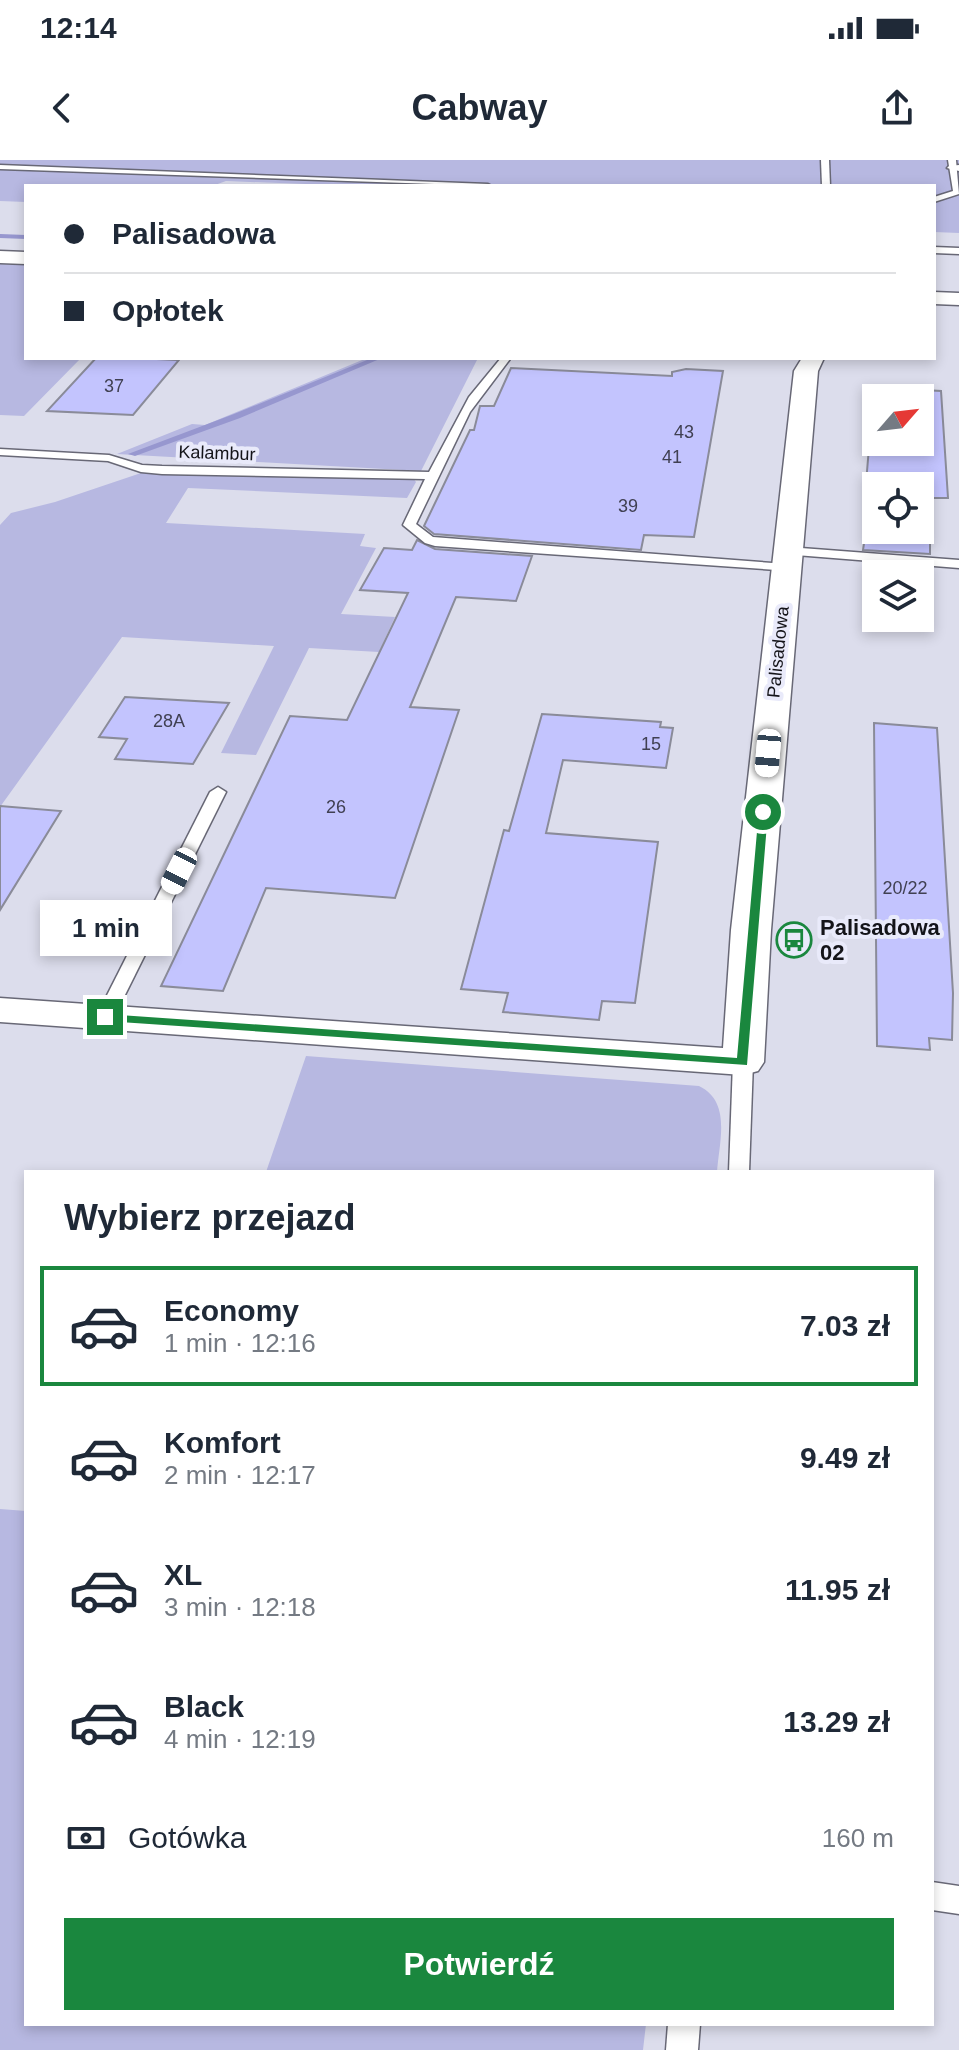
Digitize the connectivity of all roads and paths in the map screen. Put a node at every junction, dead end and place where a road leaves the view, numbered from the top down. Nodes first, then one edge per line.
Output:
1 (825, 160) edge
2 (955, 165) edge
3 (0, 167) edge
4 (437, 184) edge
5 (826, 184) edge
6 (936, 199) edge
7 (936, 250) edge
8 (959, 251) edge
9 (0, 257) edge
10 (24, 258) edge
11 (936, 298) edge
12 (959, 299) edge
13 (504, 360) edge
14 (806, 362) edge
15 (0, 452) edge
16 (434, 476) junction
17 (787, 560) junction
18 (959, 564) edge
19 (218, 792) dead end
20 (0, 1010) edge
21 (105, 1017) junction
22 (743, 1062) junction
23 (739, 1170) edge
24 (934, 1896) edge
25 (959, 1900) edge
26 (684, 2026) edge
27 (682, 2050) edge

1 - 5 lane
2 - 6 lane
3 - 4 lane
7 - 8 lane
9 - 10 street
11 - 12 street
13 - 16 lane
14 - 17 street, Palisadowa
15 - 16 lane, Kalambur
16 - 17 lane
17 - 18 lane
17 - 22 street, Palisadowa
19 - 21 lane
20 - 21 street
21 - 22 street
22 - 23 lane, Palisadowa
24 - 25 lane
26 - 27 lane

